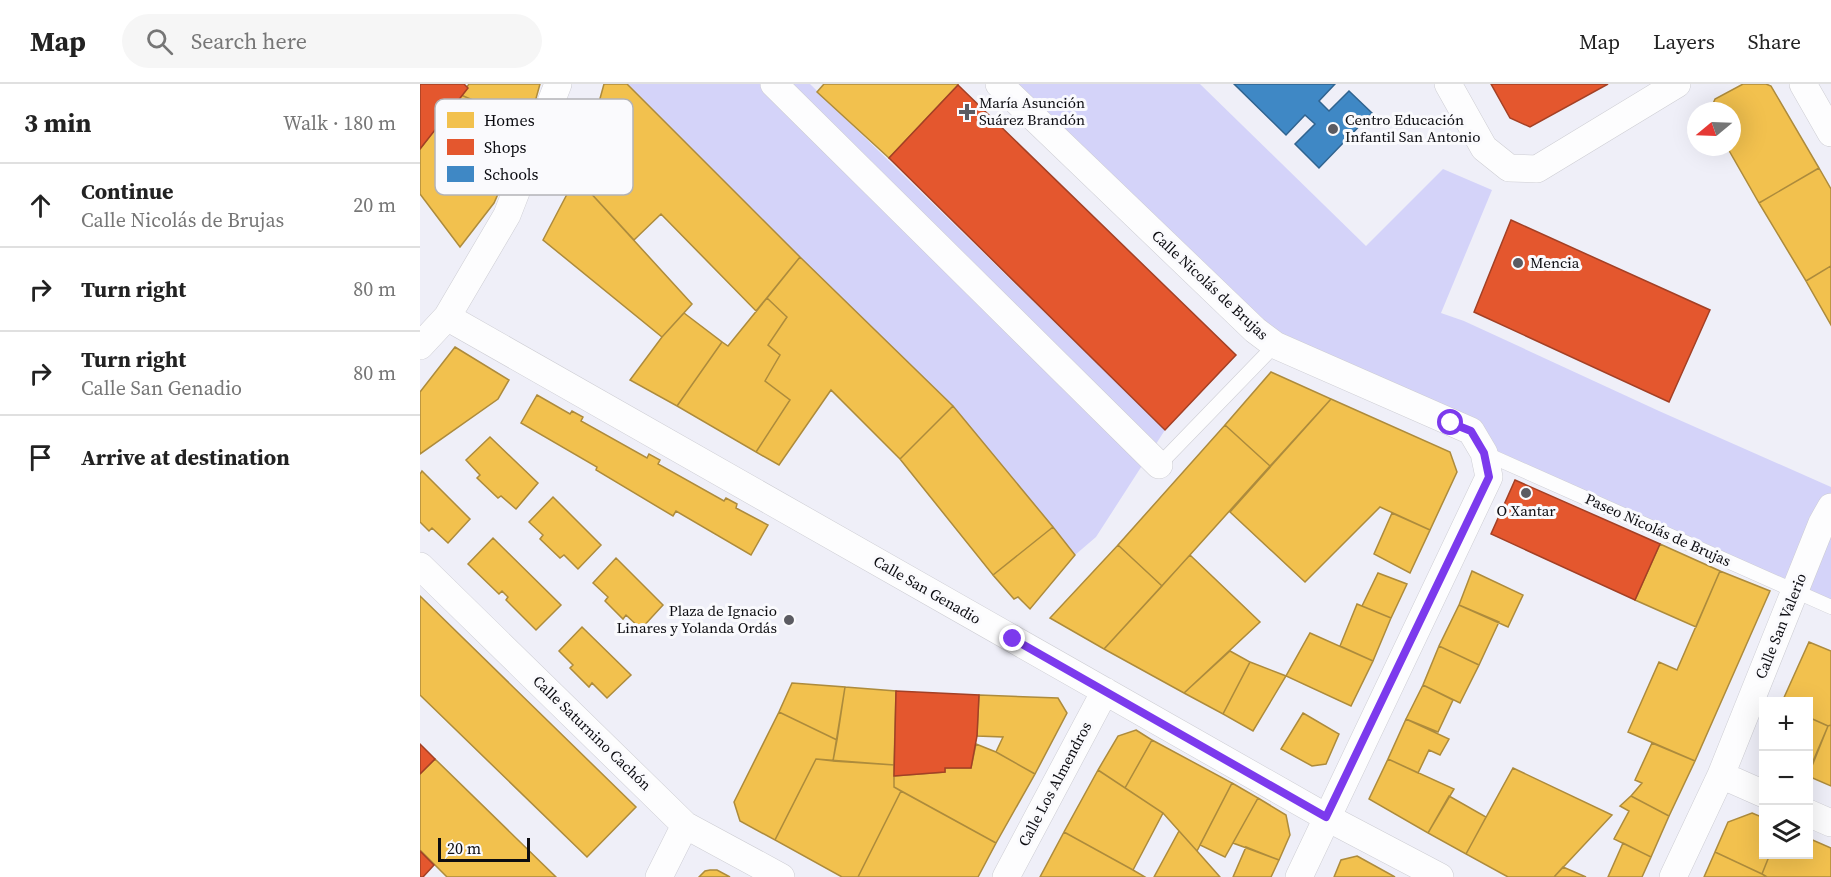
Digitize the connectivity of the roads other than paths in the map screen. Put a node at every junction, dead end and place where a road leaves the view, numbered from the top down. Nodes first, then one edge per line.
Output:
1 (558, 84) edge
2 (774, 84) edge
3 (999, 84) edge
4 (1448, 84) edge
5 (1677, 84) edge
6 (1803, 84) edge
7 (552, 99) edge
8 (1831, 133) edge
9 (515, 195) edge
10 (447, 317) junction
11 (1275, 345) junction
12 (420, 346) edge
13 (1484, 453) junction
14 (1155, 469) joint
15 (1831, 507) edge
16 (420, 566) edge
17 (1795, 591) junction
18 (1831, 607) edge
19 (1105, 691) junction
20 (1721, 776) junction
21 (1759, 792) edge
22 (1813, 815) edge
23 (1326, 817) junction
24 (1831, 823) edge
25 (686, 825) junction
26 (659, 877) edge
27 (781, 877) edge
28 (1006, 877) edge
29 (1299, 877) edge
30 (1440, 877) edge
31 (1673, 877) edge

1 - 7 street
2 - 14 street
3 - 11 street, Calle Nicolás de Brujas
4 - 5 street
6 - 8 street
9 - 10 street
10 - 12 street
10 - 19 street, Calle San Genadio
11 - 13 street, Calle Nicolás de Brujas
11 - 14 lane
13 - 17 lane, Paseo Nicolás de Brujas
13 - 23 street
15 - 17 street, Calle San Valerio
16 - 25 street, Calle Saturnino Cachón
17 - 18 lane, Paseo Nicolás de Brujas
17 - 20 street, Calle San Valerio
19 - 23 street, Calle San Genadio
19 - 28 street, Calle Los Almendros
20 - 21 street
20 - 31 street, Calle San Valerio
22 - 24 street
23 - 29 street
23 - 30 street, Calle San Genadio
25 - 26 street
25 - 27 street, Calle Saturnino Cachón

